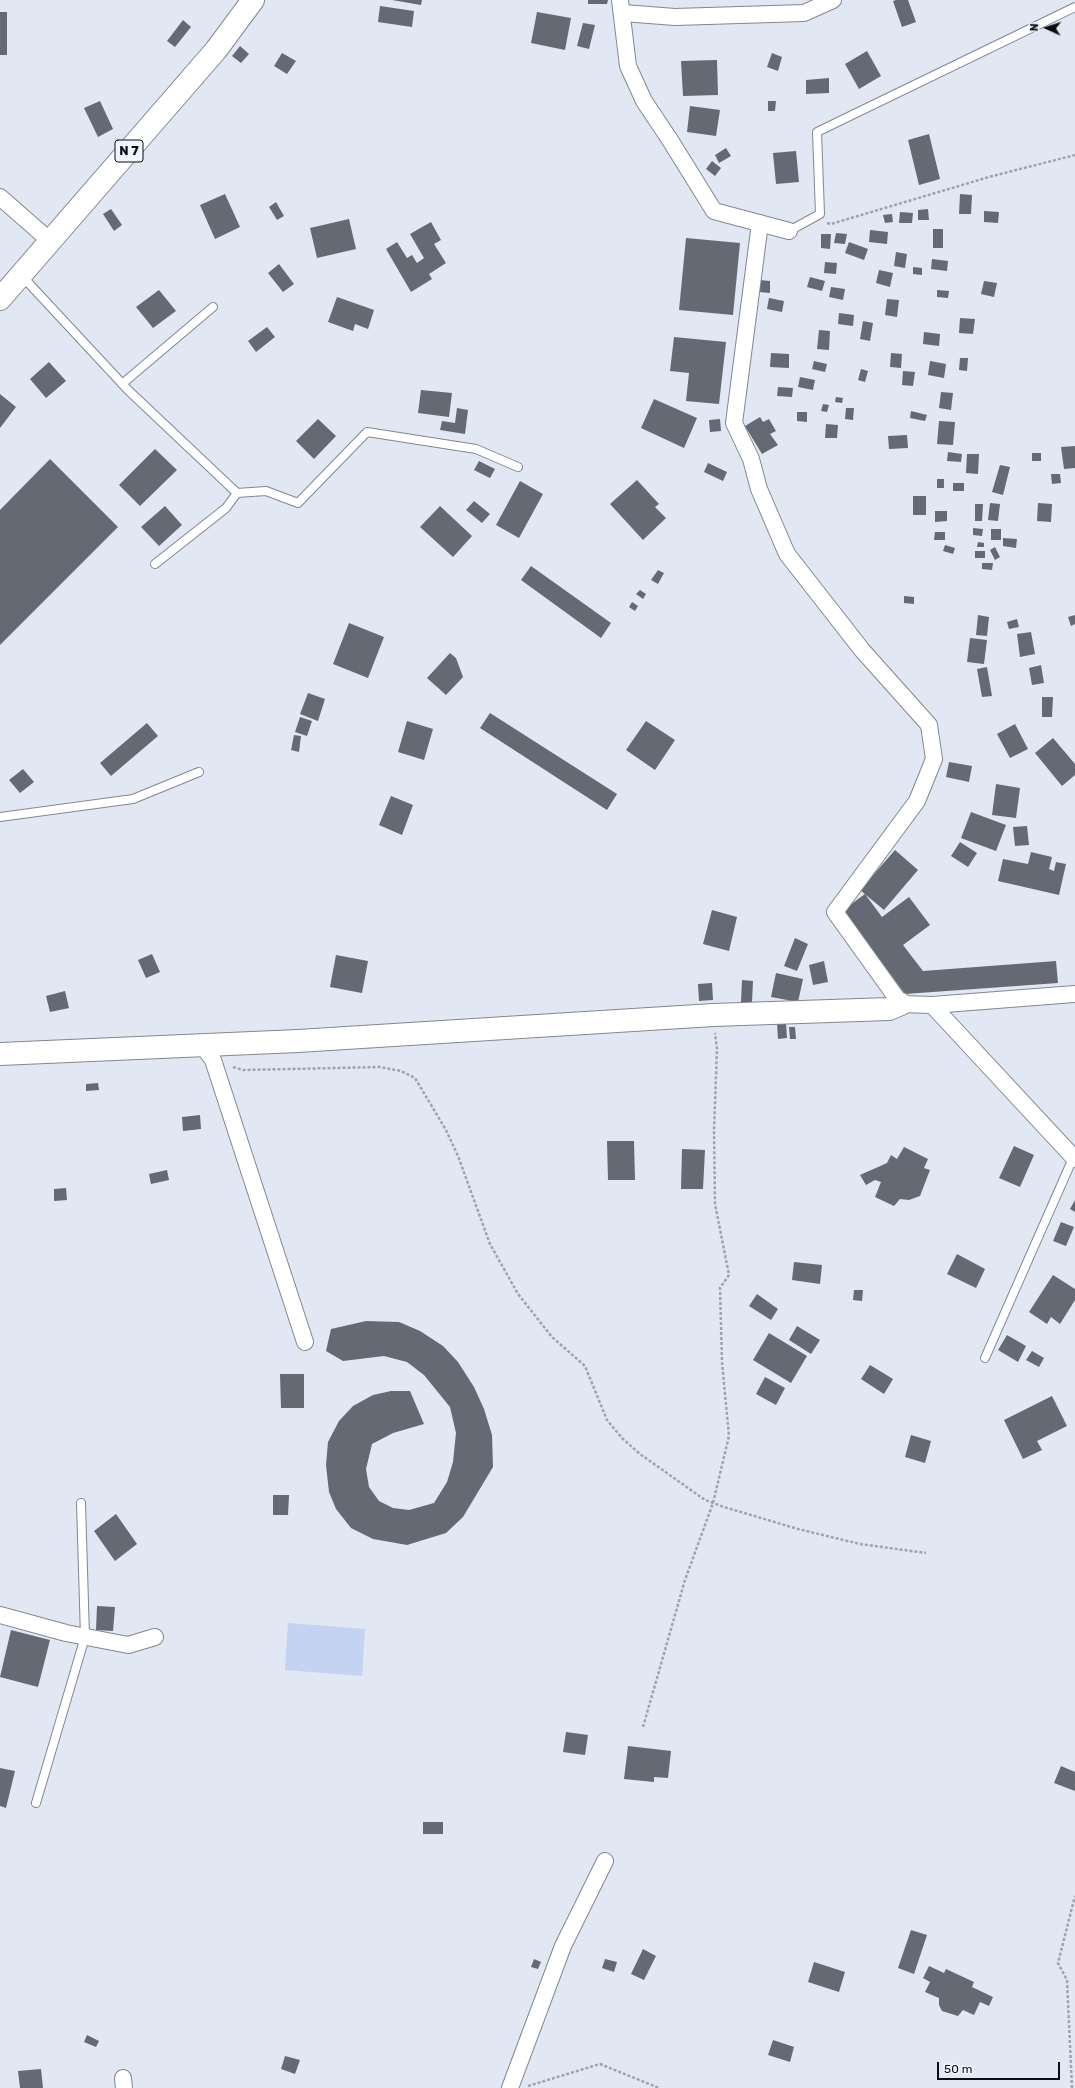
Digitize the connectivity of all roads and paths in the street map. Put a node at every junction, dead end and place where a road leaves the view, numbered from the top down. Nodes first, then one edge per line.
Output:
1 (253, 0) edge
2 (833, 0) edge
3 (622, 6) edge
4 (1075, 6) edge
5 (1075, 155) edge
6 (0, 197) edge
7 (811, 218) junction
8 (760, 223) junction
9 (789, 231) joint
10 (49, 240) junction
11 (20, 274) junction
12 (0, 299) edge
13 (213, 307) dead end
14 (122, 384) junction
15 (518, 467) dead end
16 (237, 493) junction
17 (155, 564) dead end
18 (199, 772) dead end
19 (0, 817) edge
20 (1075, 994) edge
21 (900, 1004) junction
22 (932, 1005) junction
23 (713, 1015) junction
24 (208, 1053) junction
25 (0, 1054) edge
26 (1074, 1159) edge
27 (305, 1342) dead end
28 (984, 1358) dead end
29 (81, 1503) dead end
30 (713, 1503) junction
31 (926, 1553) dead end
32 (0, 1615) edge
33 (85, 1637) junction
34 (155, 1637) dead end
35 (643, 1727) dead end
36 (36, 1802) dead end
37 (605, 1861) dead end
38 (1075, 1896) edge
39 (510, 2088) edge
40 (521, 2088) edge
41 (659, 2088) edge
42 (1072, 2088) edge

1 - 10 street, N 7
2 - 3 street
3 - 8 street
4 - 7 lane
5 - 7 path
6 - 10 street
7 - 9 lane
8 - 9 street
8 - 21 street
10 - 11 street, N 7
11 - 12 street, N 7
11 - 14 lane
13 - 14 lane
14 - 16 lane
15 - 16 lane
16 - 17 lane
18 - 19 lane
20 - 22 street
21 - 22 street
21 - 23 street
22 - 26 street
23 - 24 street
23 - 30 path
24 - 25 street
24 - 27 street
24 - 30 path
26 - 28 lane
29 - 33 lane
30 - 31 path
30 - 35 path
32 - 33 street
33 - 34 street
33 - 36 lane
37 - 39 street
38 - 42 path
40 - 41 path

